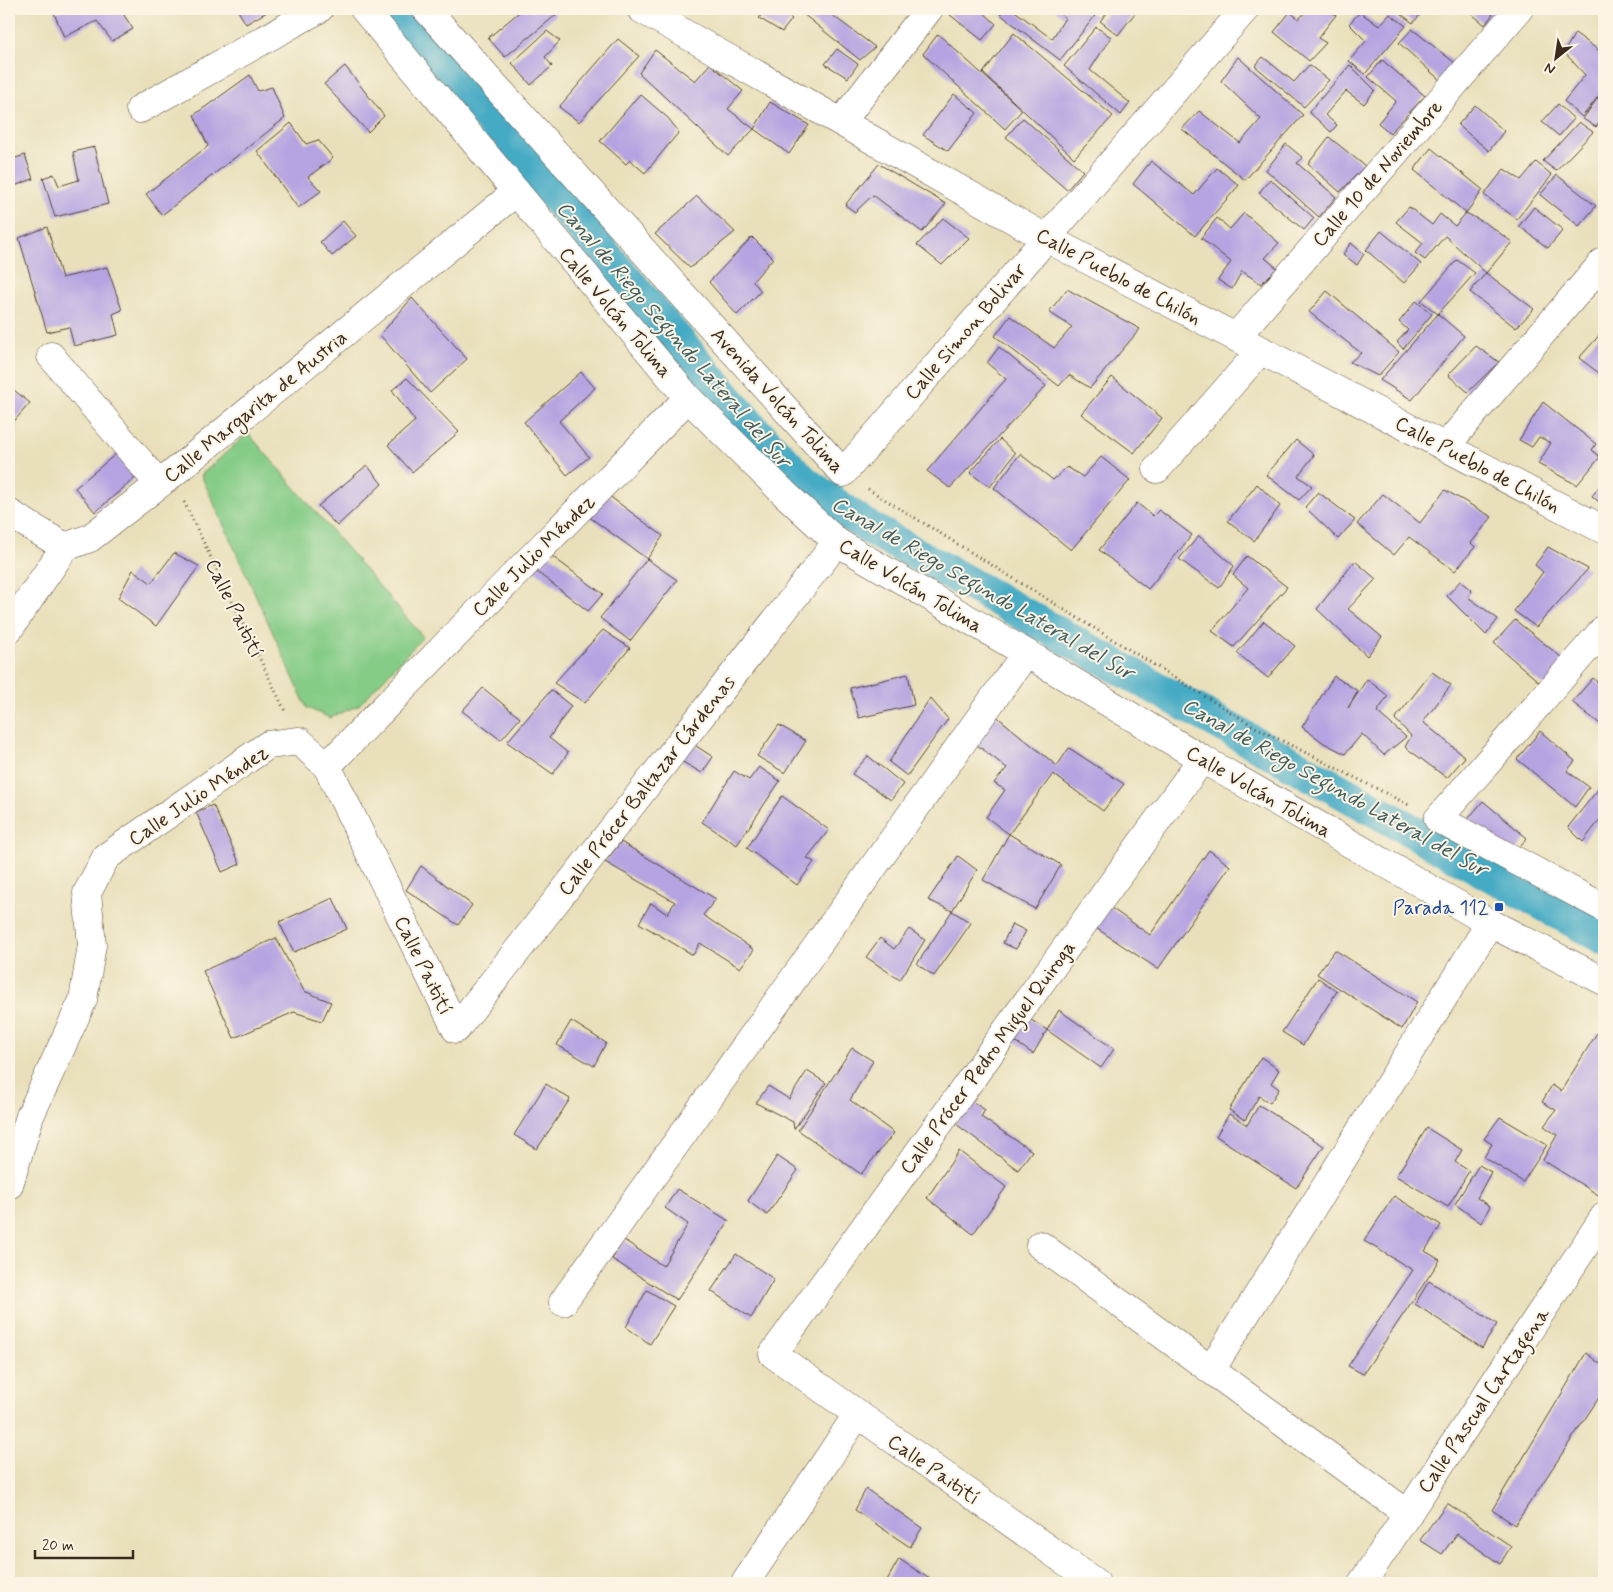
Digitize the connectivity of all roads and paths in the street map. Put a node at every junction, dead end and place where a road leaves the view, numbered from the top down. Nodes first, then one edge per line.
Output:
1 (319, 9) edge
2 (364, 9) edge
3 (426, 9) edge
4 (641, 9) edge
5 (929, 9) edge
6 (1245, 9) edge
7 (1519, 9) edge
8 (140, 109) dead end
9 (842, 121) junction
10 (516, 192) junction
11 (1046, 238) junction
12 (1604, 262) edge
13 (1236, 337) junction
14 (1260, 350) junction
15 (51, 356) dead end
16 (688, 398) junction
17 (1445, 447) junction
18 (1157, 469) dead end
19 (843, 474) junction
20 (165, 480) junction
21 (9, 513) edge
22 (1604, 530) edge
23 (837, 542) junction
24 (64, 547) junction
25 (9, 629) edge
26 (1604, 629) edge
27 (1026, 653) junction
28 (299, 741) junction
29 (1202, 759) junction
30 (327, 766) junction
31 (1438, 819) junction
32 (1604, 908) edge
33 (1490, 923) junction
34 (1604, 981) edge
35 (456, 1029) joint
36 (19, 1117) edge
37 (9, 1186) edge
38 (1604, 1217) edge
39 (1040, 1245) dead end
40 (563, 1302) dead end
41 (773, 1354) joint
42 (1211, 1370) junction
43 (857, 1415) junction
44 (1408, 1514) junction
45 (745, 1583) edge
46 (1096, 1583) edge
47 (1362, 1583) edge

1 - 8 street
2 - 10 street, Calle Volcán Tolima
3 - 19 street, Avenida Volcán Tolima
4 - 9 street, Calle Pueblo de Chilón
5 - 9 street
6 - 11 street, Calle Simon Bolivar
7 - 13 street, Calle 10 de Noviembre
9 - 11 street, Calle Pueblo de Chilón
10 - 16 street, Calle Volcán Tolima
10 - 20 street, Calle Margarita de Austria
11 - 13 street, Calle Pueblo de Chilón
11 - 19 street, Calle Simon Bolivar
12 - 17 street
13 - 14 street, Calle Pueblo de Chilón
14 - 17 street, Calle Pueblo de Chilón
14 - 18 street
15 - 20 street
16 - 23 street, Calle Volcán Tolima
16 - 30 street, Calle Julio Méndez
17 - 22 street, Calle Pueblo de Chilón
19 - 31 path, Avenida Volcán Tolima
20 - 24 street, Calle Margarita de Austria
20 - 28 path, Calle Paitití
21 - 24 street
23 - 27 street, Calle Volcán Tolima
23 - 35 street, Calle Prócer Baltazar Cárdenas
24 - 25 street
26 - 31 street
27 - 29 street, Calle Volcán Tolima
27 - 40 street
28 - 30 street
28 - 36 street, Calle Julio Méndez
29 - 33 street, Calle Volcán Tolima
29 - 41 street, Calle Prócer Pedro Miguel Quiroga
30 - 35 street, Calle Paitití
31 - 32 street
33 - 34 street, Calle Volcán Tolima
33 - 42 street
36 - 37 street, Calle Julio Méndez
38 - 44 street, Calle Pascual Cartagena
39 - 42 street
41 - 43 street, Calle Paitití
42 - 44 street
43 - 45 street
43 - 46 street, Calle Paitití
44 - 47 street, Calle Pascual Cartagena

